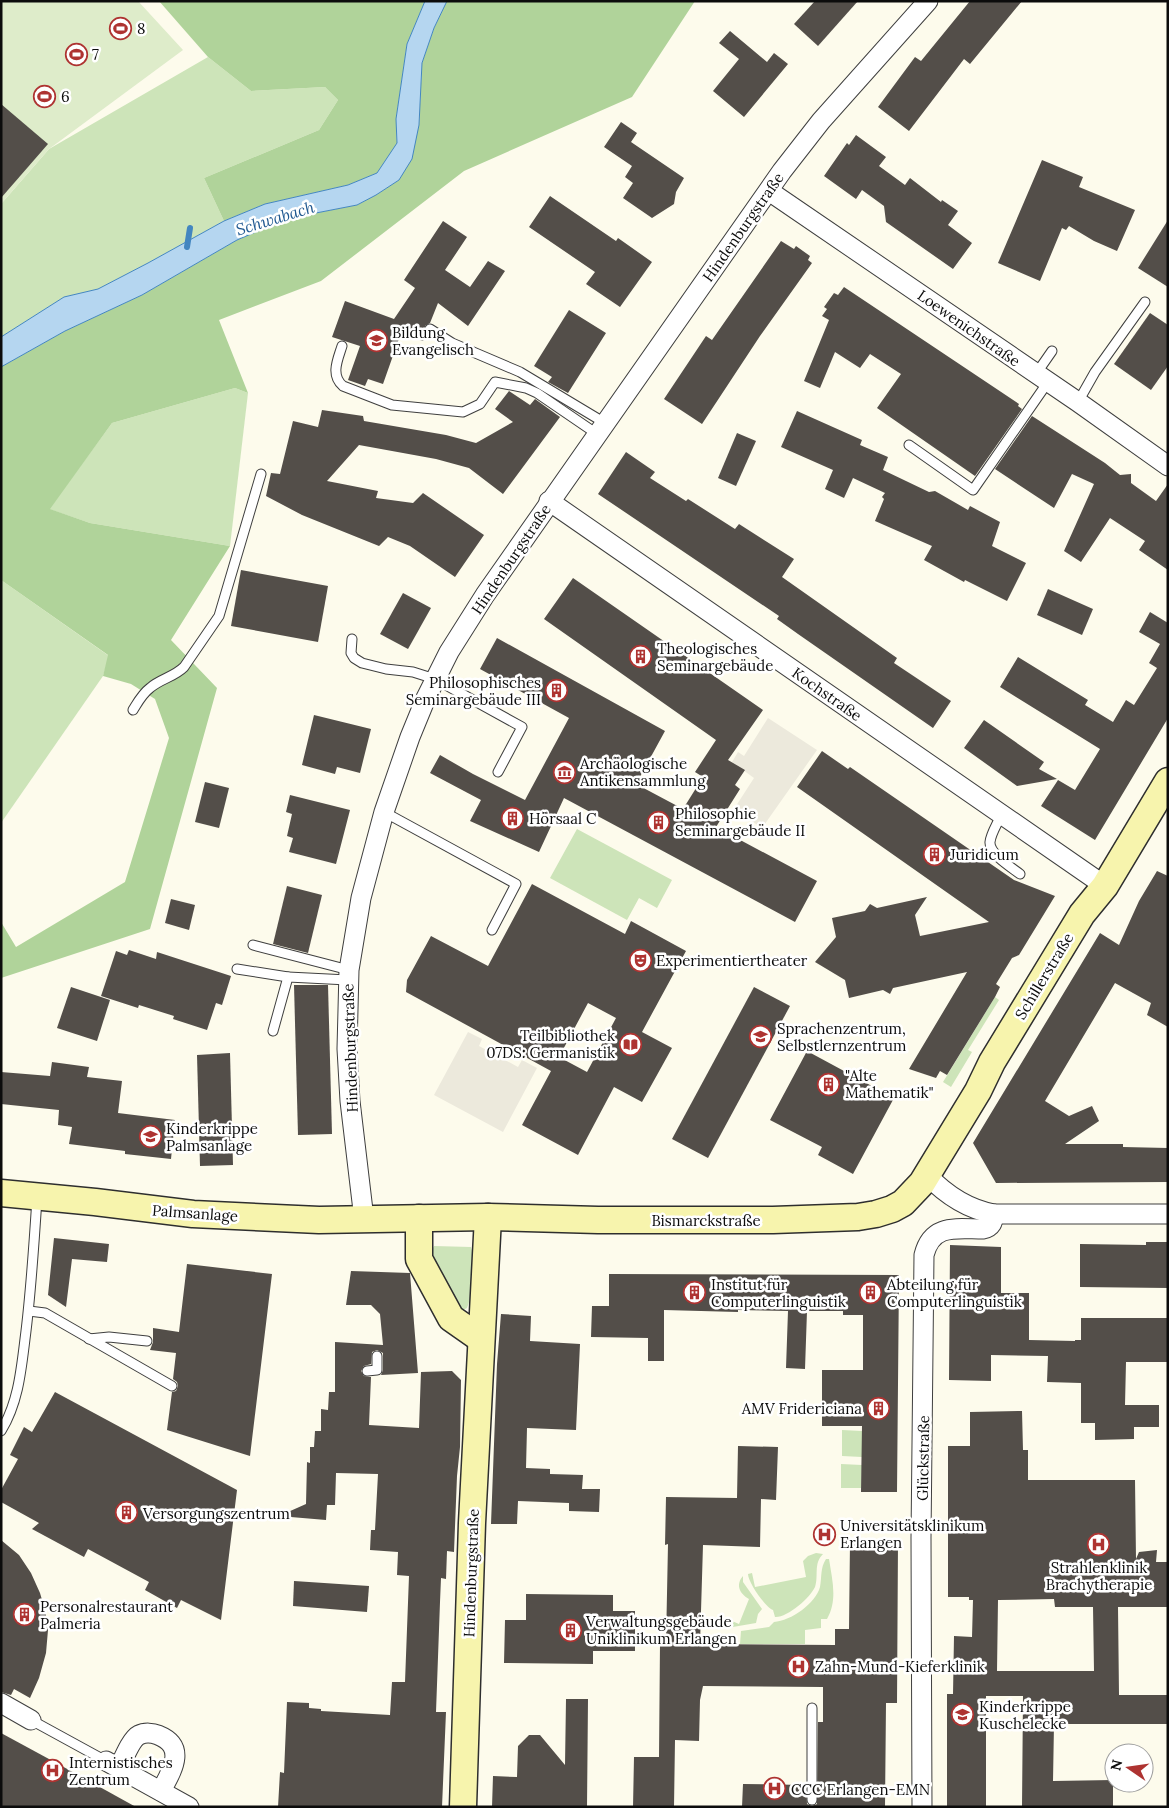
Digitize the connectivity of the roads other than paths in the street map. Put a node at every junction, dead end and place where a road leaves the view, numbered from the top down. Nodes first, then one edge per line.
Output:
1 (928, 1) edge
2 (769, 191) junction
3 (1145, 302) dead end
4 (430, 329) dead end
5 (342, 346) dead end
6 (1052, 351) dead end
7 (1042, 378) junction
8 (1078, 402) junction
9 (601, 428) junction
10 (909, 445) dead end
11 (1168, 466) edge
12 (261, 474) dead end
13 (550, 501) junction
14 (352, 639) dead end
15 (436, 679) junction
16 (133, 710) dead end
17 (498, 772) dead end
18 (1168, 781) edge
19 (384, 812) junction
20 (1001, 815) junction
21 (1020, 874) dead end
22 (1105, 886) junction
23 (492, 930) dead end
24 (253, 945) dead end
25 (237, 969) dead end
26 (348, 975) junction
27 (288, 977) junction
28 (273, 1031) dead end
29 (927, 1175) junction
30 (1, 1193) edge
31 (37, 1196) junction
32 (994, 1214) junction
33 (1168, 1214) edge
34 (488, 1217) junction
35 (391, 1218) joint
36 (419, 1218) junction
37 (364, 1219) junction
38 (29, 1311) junction
39 (89, 1339) junction
40 (481, 1339) junction
41 (147, 1341) dead end
42 (377, 1356) dead end
43 (367, 1371) dead end
44 (172, 1386) dead end
45 (1, 1431) edge
46 (1, 1703) edge
47 (812, 1708) dead end
48 (31, 1720) joint
49 (112, 1764) junction
50 (160, 1791) junction
51 (812, 1800) dead end
52 (190, 1807) edge
53 (463, 1807) edge
54 (922, 1807) edge

1 - 2 street, Hindenburgstraße
2 - 7 street, Loewenichstraße
2 - 9 street, Hindenburgstraße
3 - 8 lane
4 - 9 lane
5 - 9 lane
6 - 7 lane
7 - 8 street, Loewenichstraße
7 - 10 lane
8 - 11 street, Loewenichstraße
9 - 13 street, Hindenburgstraße
12 - 16 lane
13 - 15 street, Hindenburgstraße
13 - 20 street, Kochstraße
14 - 15 lane
15 - 17 lane
15 - 19 street, Hindenburgstraße
18 - 22 street, Schillerstraße
19 - 23 lane
19 - 26 street, Hindenburgstraße
20 - 21 lane
20 - 22 street, Kochstraße
22 - 29 street, Schillerstraße
24 - 26 lane
25 - 27 lane
26 - 27 lane
26 - 37 street, Hindenburgstraße
27 - 28 lane
29 - 32 street
29 - 34 street, Bismarckstraße
30 - 31 street, Palmsanlage
31 - 37 street, Palmsanlage
31 - 38 lane
32 - 33 street
32 - 54 street, Glückstraße
34 - 36 street, Bismarckstraße
34 - 40 street, Hindenburgstraße
35 - 36 street, Bismarckstraße
35 - 37 street, Palmsanlage
36 - 40 street
38 - 39 lane
38 - 45 lane
39 - 41 lane
39 - 44 lane
40 - 53 street, Hindenburgstraße
42 - 43 lane
46 - 48 street
47 - 51 lane
48 - 49 lane
49 - 50 street
49 - 50 street
50 - 52 street

